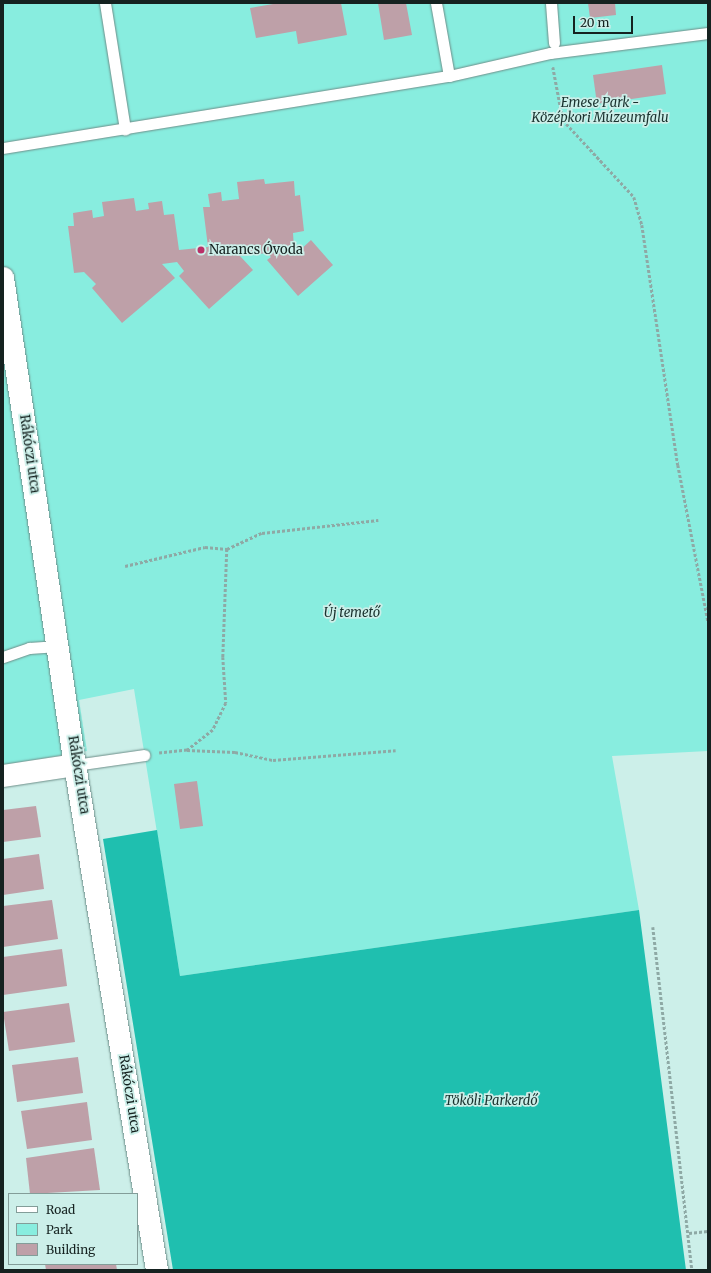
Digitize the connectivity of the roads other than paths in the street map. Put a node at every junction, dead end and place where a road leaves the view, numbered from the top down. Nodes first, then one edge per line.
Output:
1 (105, 3) edge
2 (436, 3) edge
3 (551, 3) edge
4 (708, 32) edge
5 (552, 48) junction
6 (449, 76) junction
7 (125, 129) junction
8 (3, 148) edge
9 (3, 278) edge
10 (58, 646) junction
11 (3, 656) edge
12 (144, 755) road end
13 (75, 765) junction
14 (3, 776) edge
15 (157, 1270) edge

1 - 7 lane
2 - 6 lane
3 - 5 lane
4 - 5 lane
5 - 6 lane
6 - 7 lane
7 - 8 lane
9 - 10 street, Rákóczi utca
10 - 11 lane
10 - 13 street, Rákóczi utca
12 - 13 lane
13 - 14 street
13 - 15 street, Rákóczi utca

